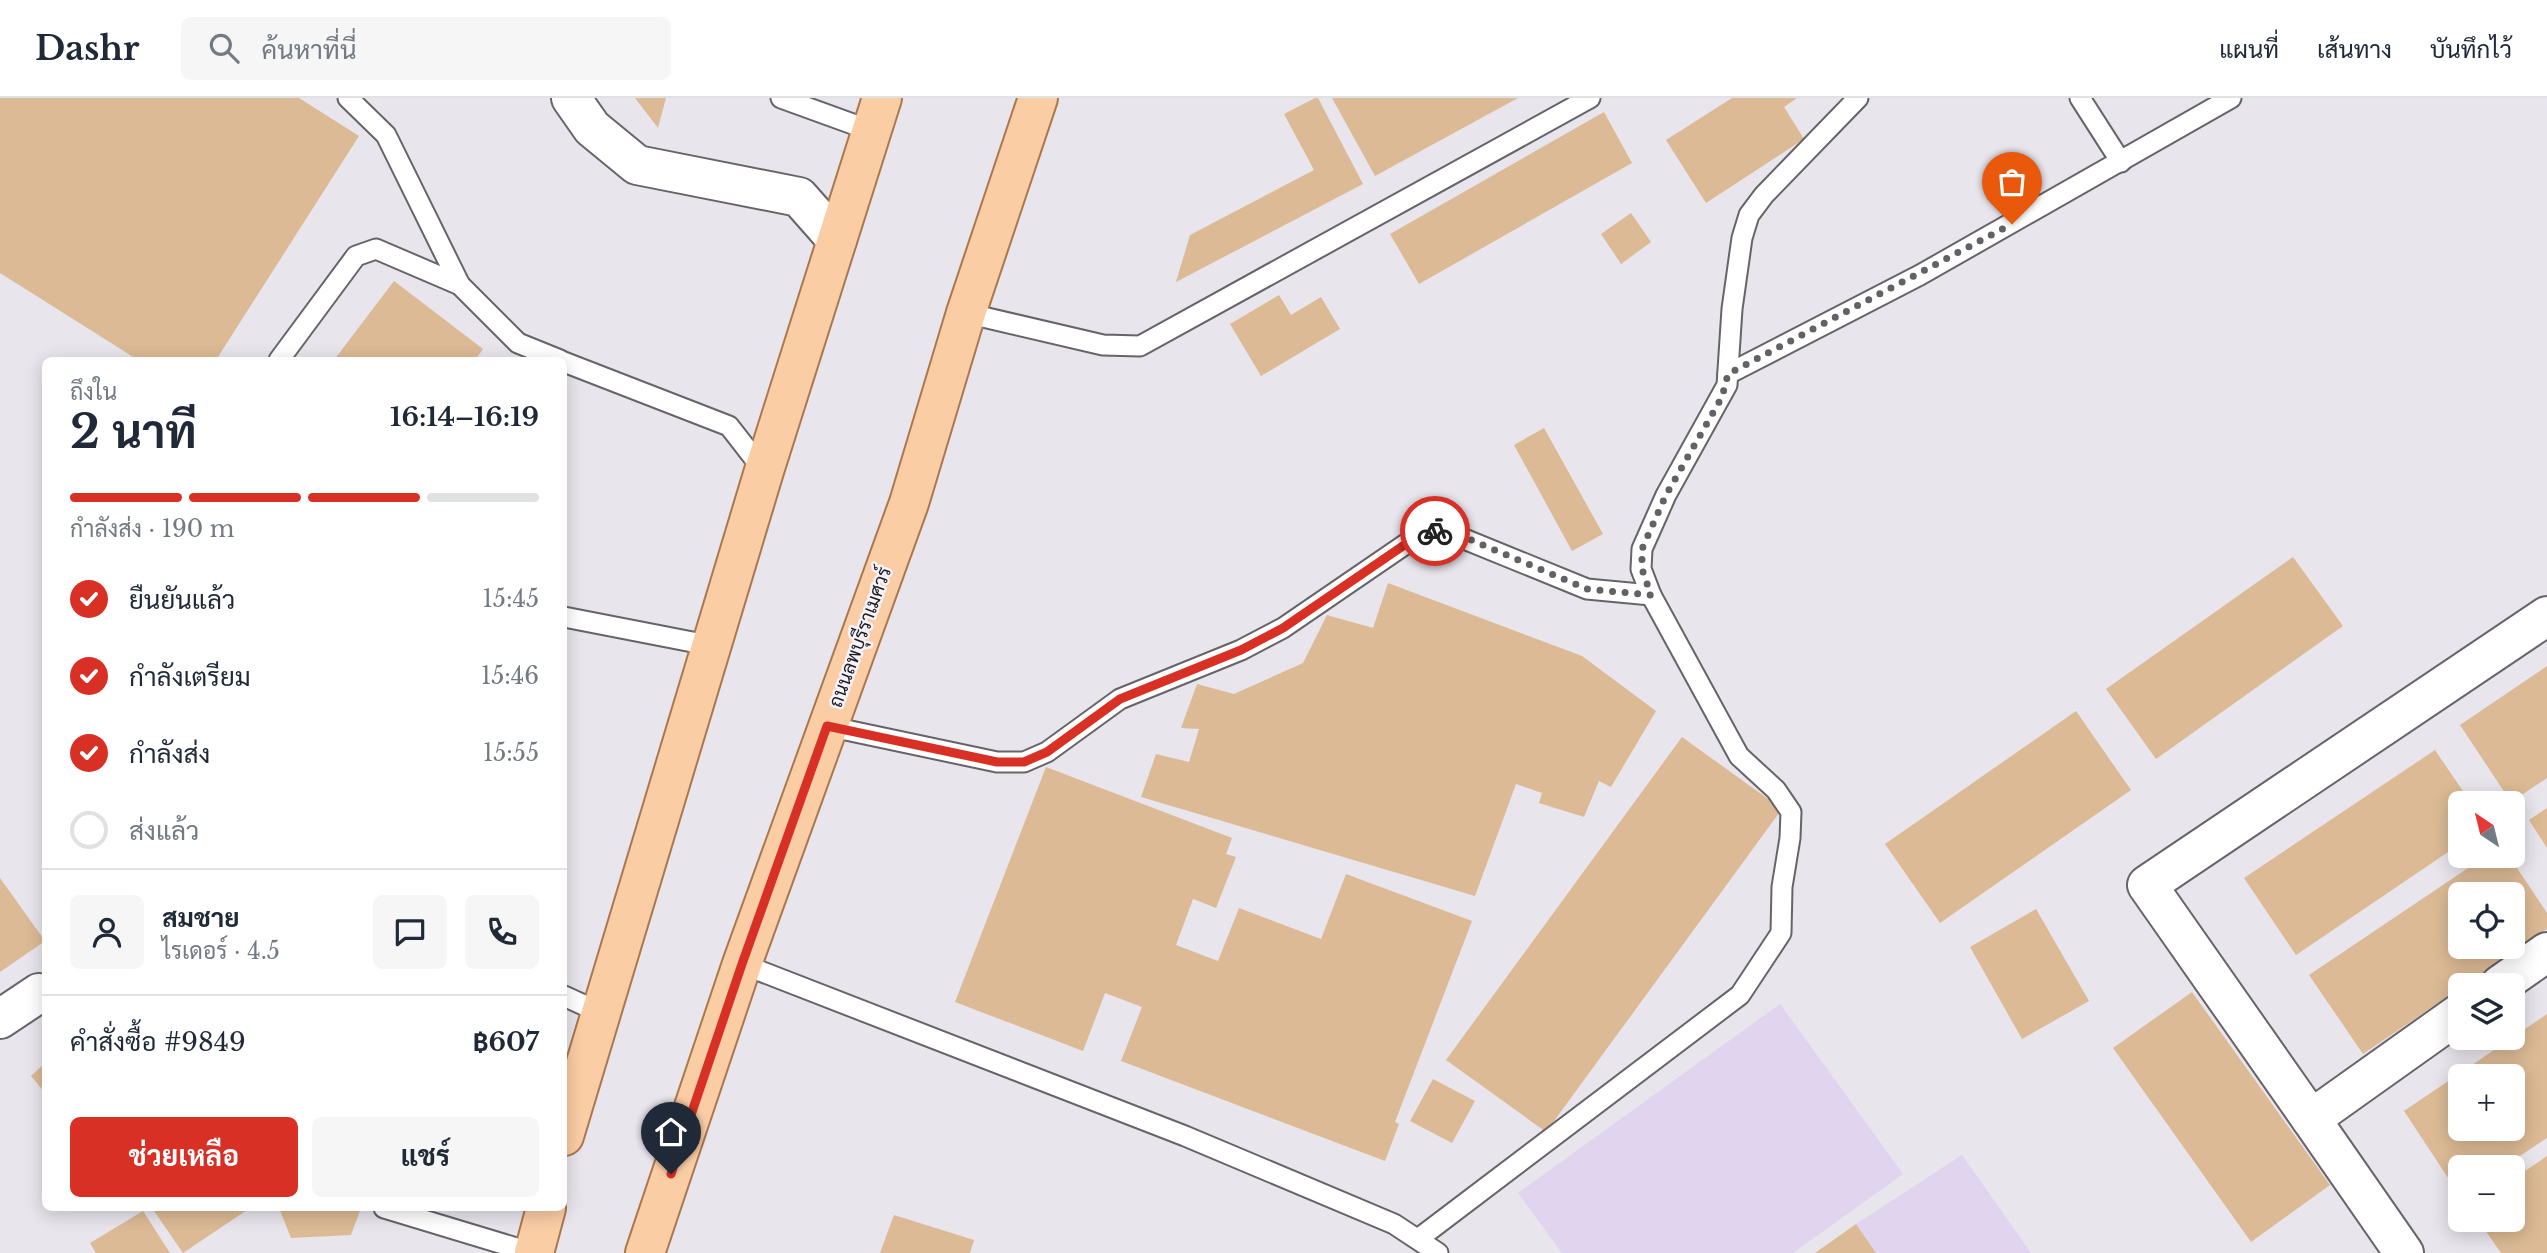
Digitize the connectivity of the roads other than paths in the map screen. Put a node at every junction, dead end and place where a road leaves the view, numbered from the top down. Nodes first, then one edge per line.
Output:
1 (348, 98) edge
2 (571, 98) edge
3 (781, 98) edge
4 (1038, 98) edge
5 (1590, 98) edge
6 (1858, 98) edge
7 (2080, 98) edge
8 (2231, 98) edge
9 (877, 114) edge
10 (2121, 162) junction
11 (837, 240) junction
12 (460, 285) junction
13 (966, 313) junction
14 (281, 357) edge
15 (552, 357) edge
16 (567, 363) edge
17 (1728, 374) junction
18 (764, 471) junction
19 (1651, 595) junction
20 (2547, 616) edge
21 (567, 618) edge
22 (713, 646) junction
23 (827, 726) junction
24 (2547, 952) edge
25 (742, 964) junction
26 (2517, 973) edge
27 (39, 993) dead end
28 (567, 997) edge
29 (601, 1013) junction
30 (0, 1019) edge
31 (2448, 1022) edge
32 (2311, 1119) junction
33 (567, 1124) edge
34 (394, 1211) edge
35 (545, 1211) edge
36 (1418, 1239) junction
37 (534, 1253) edge
38 (645, 1253) edge
39 (1438, 1253) edge
40 (2404, 1253) edge

1 - 12 lane
2 - 11 street
3 - 9 lane
4 - 13 main road, ถนนลพบุรีราเมศวร์
5 - 13 lane
6 - 17 lane
7 - 10 lane
8 - 10 lane
9 - 11 main road
10 - 17 lane
11 - 18 main road
12 - 14 lane
12 - 15 lane
13 - 23 main road, ถนนลพบุรีราเมศวร์
16 - 18 lane
17 - 19 lane
18 - 22 main road
19 - 23 lane
19 - 36 lane
20 - 32 street
21 - 22 lane
22 - 29 main road
23 - 25 main road, ถนนลพบุรีราเมศวร์
24 - 26 street
25 - 36 lane
25 - 38 main road, ถนนลพบุรีราเมศวร์
27 - 30 street
28 - 29 lane
29 - 33 main road
31 - 32 street
32 - 40 street
34 - 37 lane
35 - 37 main road
36 - 39 lane

